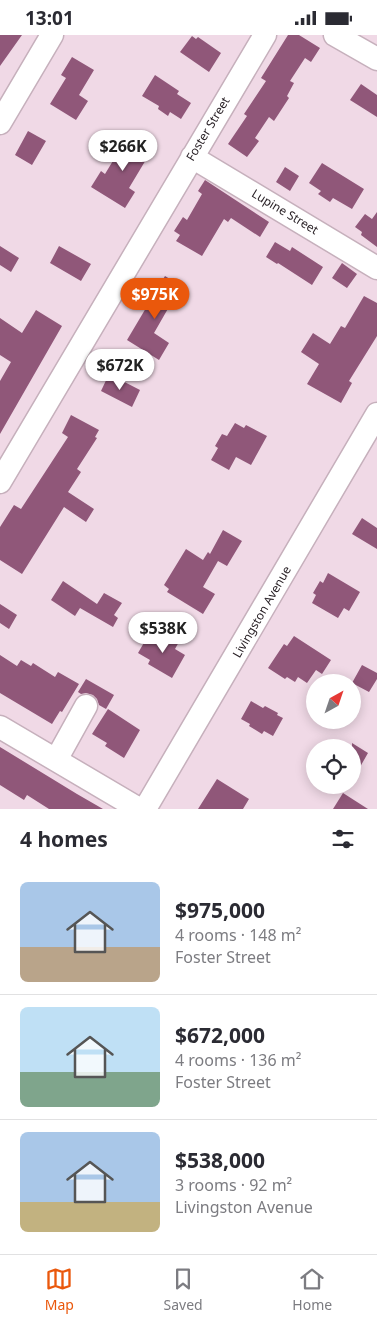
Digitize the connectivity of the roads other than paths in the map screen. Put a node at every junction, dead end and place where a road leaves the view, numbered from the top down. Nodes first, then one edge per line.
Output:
1 (52, 35) edge
2 (265, 35) edge
3 (335, 35) edge
4 (377, 59) edge
5 (0, 123) edge
6 (192, 157) junction
7 (377, 268) edge
8 (377, 414) edge
9 (0, 483) edge
10 (86, 706) dead end
11 (0, 727) edge
12 (56, 760) junction
13 (139, 809) edge
14 (145, 809) edge

1 - 5 street
2 - 6 street, Foster Street
3 - 4 street
6 - 7 street, Lupine Street
6 - 9 street, Foster Street
8 - 14 street, Livingston Avenue
10 - 12 street
11 - 12 street
12 - 13 street

